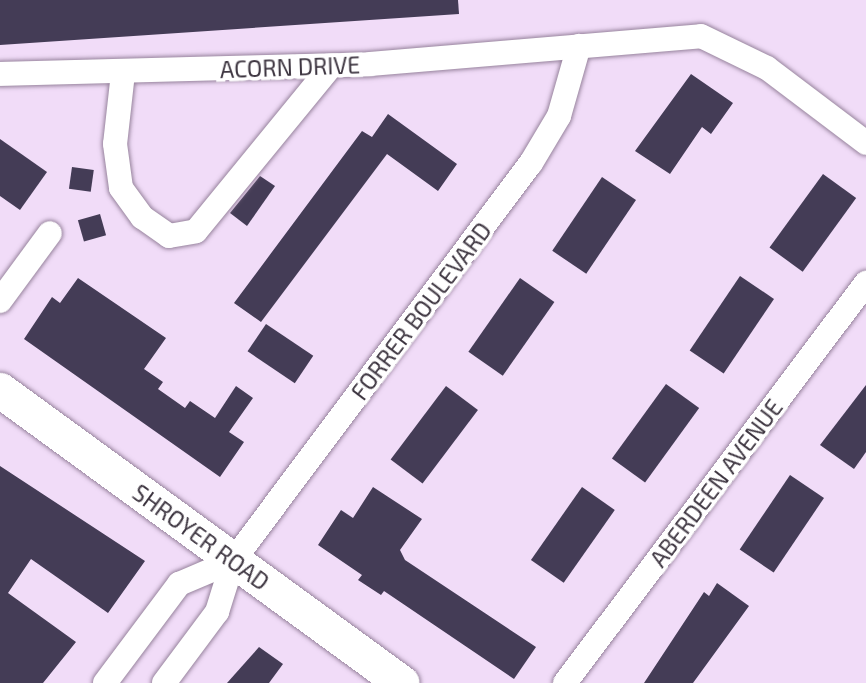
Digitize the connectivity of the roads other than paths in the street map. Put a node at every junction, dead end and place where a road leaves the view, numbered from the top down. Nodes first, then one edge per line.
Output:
1 (579, 46) junction
2 (331, 66) junction
3 (124, 73) junction
4 (0, 74) edge
5 (866, 143) edge
6 (50, 233) dead end
7 (866, 283) edge
8 (0, 301) edge
9 (0, 390) edge
10 (233, 561) junction
11 (105, 683) edge
12 (164, 683) edge
13 (402, 683) edge
14 (565, 683) edge

1 - 2 street, ACORN DRIVE
1 - 5 street, ACORN DRIVE
1 - 10 street, FORRER BOULEVARD
2 - 3 street, ACORN DRIVE
2 - 3 street
3 - 4 street, ACORN DRIVE
6 - 8 street
7 - 14 street, ABERDEEN AVENUE
9 - 10 main road, SHROYER ROAD
10 - 11 street
10 - 12 street, FORRER BOULEVARD
10 - 13 main road, SHROYER ROAD

